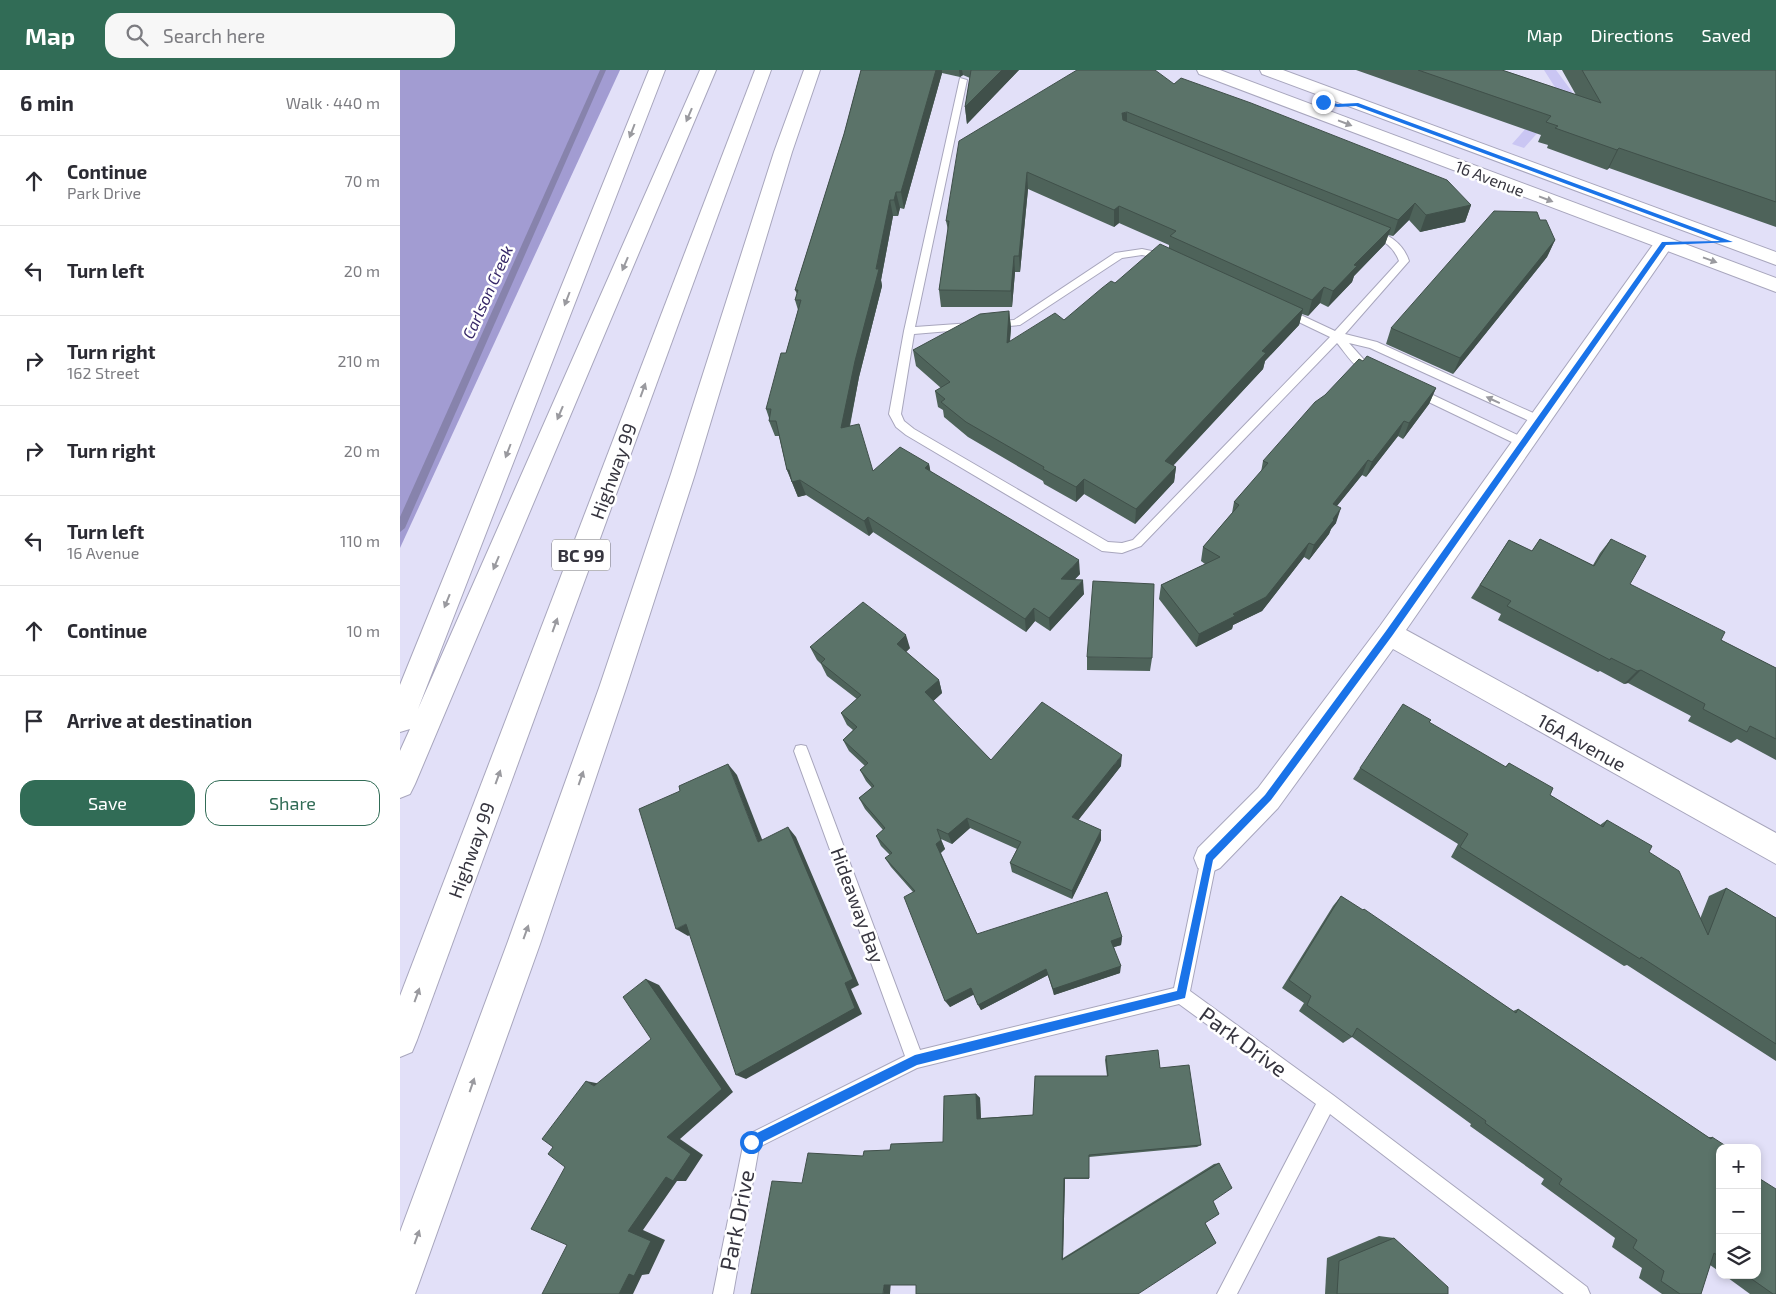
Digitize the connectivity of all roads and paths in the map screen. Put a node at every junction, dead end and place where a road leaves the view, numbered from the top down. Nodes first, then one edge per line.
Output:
1 (657, 70) edge
2 (708, 70) edge
3 (762, 70) edge
4 (812, 70) edge
5 (1205, 70) edge
6 (1268, 70) edge
7 (963, 80) dead end
8 (1251, 86) junction
9 (1356, 104) junction
10 (1362, 229) edge
11 (1730, 242) junction
12 (1664, 243) junction
13 (1776, 259) edge
14 (1181, 264) edge
15 (1776, 285) edge
16 (1276, 308) edge
17 (908, 331) junction
18 (1337, 336) junction
19 (1379, 373) edge
20 (1405, 385) edge
21 (1538, 420) junction
22 (1522, 442) junction
23 (1389, 634) junction
24 (400, 720) edge
25 (801, 751) dead end
26 (400, 784) edge
27 (1776, 850) edge
28 (1209, 858) joint
29 (1181, 995) junction
30 (400, 1040) edge
31 (915, 1060) junction
32 (1327, 1101) junction
33 (400, 1283) edge
34 (723, 1294) edge
35 (1227, 1294) edge
36 (1580, 1294) edge

1 -> 24 main road
2 -> 26 main road
30 -> 3 main road, Highway 99 / BC 99
33 -> 4 main road
5 - 8 main road, 16 Avenue
6 - 9 main road, 16 Avenue
7 - 17 lane
8 - 9 main road
8 -> 12 main road, 16 Avenue
9 - 11 main road, 16 Avenue
10 - 18 lane
11 - 12 main road
11 - 13 main road, 16 Avenue
12 -> 15 main road, 16 Avenue
12 - 21 main road
14 - 17 lane
16 - 18 lane
17 - 18 lane
18 - 19 lane
21 -> 18 lane
20 - 22 lane
21 - 22 main road
22 - 23 main road
23 - 27 main road, 16A Avenue
23 - 28 main road
25 - 31 lane, Hideaway Bay
28 - 29 lane
29 - 31 lane, Park Drive
29 - 32 lane, Park Drive
31 - 34 lane, Park Drive
32 - 35 lane
32 - 36 lane, Park Drive

